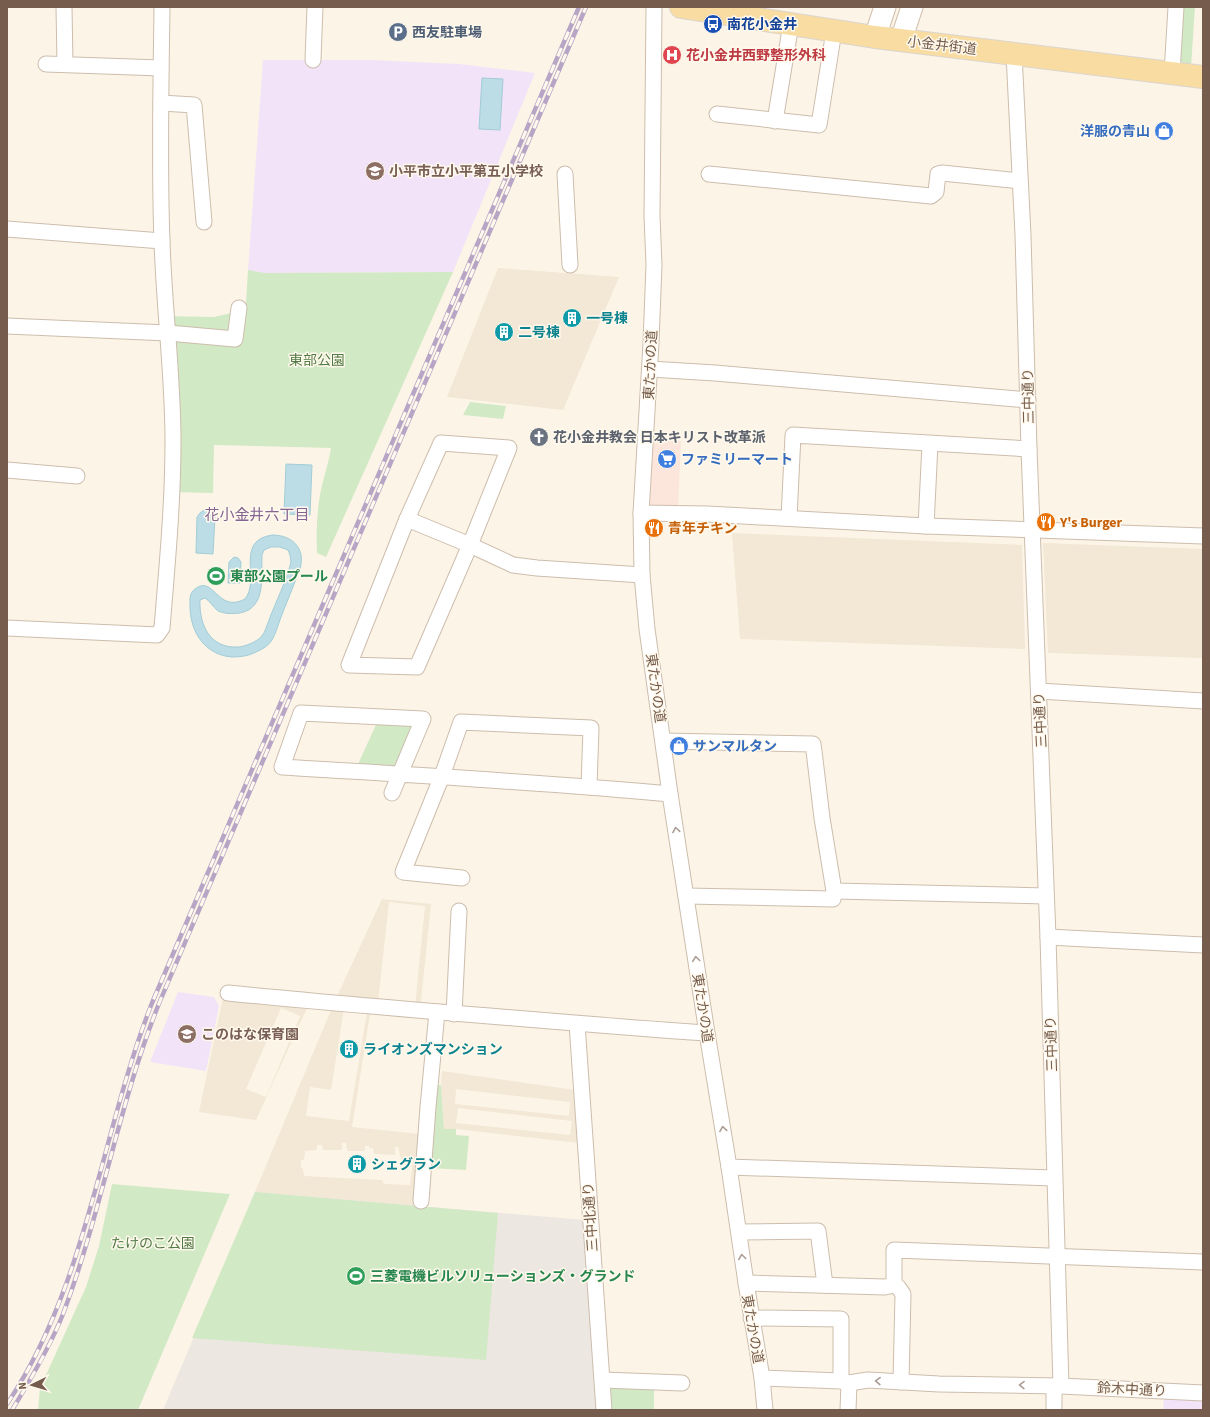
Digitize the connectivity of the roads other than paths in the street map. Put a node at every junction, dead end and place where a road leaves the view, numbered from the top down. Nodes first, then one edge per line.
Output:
1 (64, 7) edge
2 (162, 7) edge
3 (315, 7) edge
4 (654, 7) edge
5 (681, 7) edge
6 (885, 7) edge
7 (912, 7) edge
8 (1176, 7) edge
9 (791, 24) junction
10 (834, 31) junction
11 (875, 37) junction
12 (901, 40) junction
13 (1014, 54) junction
14 (313, 60) dead end
15 (46, 64) dead end
16 (65, 64) junction
17 (161, 68) junction
18 (1172, 73) junction
19 (1203, 77) edge
20 (161, 103) junction
21 (717, 114) dead end
22 (775, 121) junction
23 (565, 174) dead end
24 (708, 174) dead end
25 (1020, 181) junction
26 (204, 222) dead end
27 (7, 229) edge
28 (162, 241) junction
29 (570, 265) dead end
30 (239, 308) dead end
31 (7, 326) edge
32 (168, 333) junction
33 (650, 369) junction
34 (1028, 400) junction
35 (930, 444) junction
36 (1029, 449) junction
37 (7, 470) edge
38 (77, 476) dead end
39 (641, 513) junction
40 (407, 518) junction
41 (789, 518) junction
42 (926, 526) junction
43 (1033, 529) junction
44 (1203, 536) edge
45 (470, 545) junction
46 (642, 575) junction
47 (7, 628) edge
48 (1039, 692) junction
49 (1203, 701) edge
50 (663, 741) junction
51 (399, 775) junction
52 (442, 776) junction
53 (589, 787) junction
54 (392, 793) dead end
55 (670, 794) junction
56 (462, 878) dead end
57 (834, 891) junction
58 (686, 896) junction
59 (1046, 896) junction
60 (459, 911) dead end
61 (1048, 936) junction
62 (1203, 945) edge
63 (228, 993) dead end
64 (437, 1012) junction
65 (454, 1014) junction
66 (577, 1024) junction
67 (707, 1033) junction
68 (729, 1167) junction
69 (1054, 1178) junction
70 (421, 1201) dead end
71 (739, 1232) junction
72 (1057, 1256) junction
73 (1203, 1262) edge
74 (746, 1283) junction
75 (825, 1285) junction
76 (894, 1285) junction
77 (751, 1318) junction
78 (762, 1378) junction
79 (603, 1380) junction
80 (845, 1382) junction
81 (901, 1382) junction
82 (682, 1383) dead end
83 (1057, 1386) junction
84 (1203, 1392) edge
85 (604, 1410) edge
86 (765, 1410) edge
87 (848, 1410) edge
88 (1054, 1410) edge

1 - 16 street
2 - 17 street
3 - 14 street
4 - 33 street, 東たかの道
5 - 9 main road, 小金井街道
6 - 11 main road
7 - 12 main road
8 - 18 street
9 - 10 main road, 小金井街道
9 - 22 street
10 - 11 main road, 小金井街道
10 - 22 street
11 - 12 main road, 小金井街道
12 - 13 main road, 小金井街道
13 - 18 main road, 小金井街道
13 - 25 street, 三中通り
15 - 16 street
16 - 17 street
17 - 20 street
18 - 19 main road, 小金井街道
20 - 26 street
20 - 28 street
21 - 22 street
23 - 29 street
24 - 25 street
25 - 34 street, 三中通り
27 - 28 street
28 - 32 street
30 - 32 street
31 - 32 street
32 - 47 street
33 - 34 street
33 - 39 street, 東たかの道
34 - 36 street, 三中通り
35 - 36 street
35 - 41 street
35 - 42 street
36 - 43 street, 三中通り
37 - 38 street
39 - 41 street
39 - 46 street, 東たかの道
40 - 45 street
40 - 45 street
40 - 45 street
41 - 42 street
42 - 43 street
43 - 44 street
43 - 48 street, 三中通り
45 - 46 street
46 - 50 street, 東たかの道
48 - 49 street
48 - 59 street, 三中通り
50 - 55 street, 東たかの道
50 - 57 street
51 - 51 street
51 - 52 street
51 - 54 street
52 - 53 street
52 - 53 street
52 - 56 street
53 - 55 street
58 -> 55 street, 東たかの道
57 - 58 street
57 - 59 street
67 -> 58 street, 東たかの道
59 - 61 street, 三中通り
60 - 65 street
61 - 62 street
61 - 69 street, 三中通り
63 - 64 street
64 - 65 street
64 - 70 street
65 - 66 street
66 - 67 street
66 - 79 street, 三中北通り
68 -> 67 street, 東たかの道
68 - 69 street
68 - 71 street, 東たかの道
69 - 72 street, 三中通り
74 -> 71 street, 東たかの道
71 - 75 street
72 - 73 street
72 - 76 street
72 - 83 street, 三中通り
74 - 75 street
74 - 77 street, 東たかの道
75 - 76 street
76 - 81 street
77 - 78 street, 東たかの道
77 - 80 street
78 - 80 street, 鈴木中通り
78 - 86 street, 東たかの道
79 - 82 street
79 - 85 street, 三中北通り
81 -> 80 street, 鈴木中通り
80 - 87 street
83 -> 81 street, 鈴木中通り
83 - 84 street, 鈴木中通り
83 - 88 street, 三中通り

